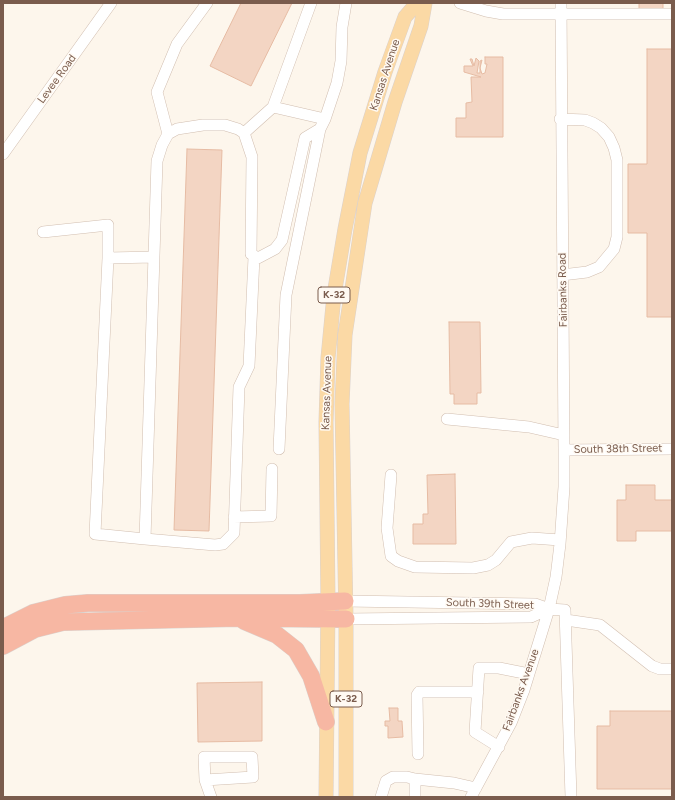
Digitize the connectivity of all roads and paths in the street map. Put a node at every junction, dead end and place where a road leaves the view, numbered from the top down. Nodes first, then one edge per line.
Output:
1 (111, 3) edge
2 (207, 3) edge
3 (311, 3) edge
4 (346, 3) edge
5 (417, 3) edge
6 (425, 3) edge
7 (460, 3) edge
8 (561, 9) edge
9 (672, 14) edge
10 (273, 106) junction
11 (326, 119) junction
12 (560, 119) junction
13 (320, 129) junction
14 (244, 133) junction
15 (168, 134) junction
16 (3, 154) edge
17 (43, 232) dead end
18 (154, 257) junction
19 (257, 257) junction
20 (108, 258) junction
21 (562, 275) junction
22 (447, 419) dead end
23 (564, 435) junction
24 (279, 449) dead end
25 (672, 449) edge
26 (564, 450) junction
27 (272, 469) dead end
28 (390, 475) dead end
29 (234, 517) junction
30 (145, 539) junction
31 (560, 540) junction
32 (556, 577) joint
33 (345, 601) junction
34 (549, 609) junction
35 (328, 610) junction
36 (237, 618) junction
37 (346, 619) junction
38 (566, 622) junction
39 (3, 628) edge
40 (3, 646) edge
41 (672, 669) edge
42 (529, 674) junction
43 (478, 692) junction
44 (326, 722) junction
45 (499, 747) junction
46 (418, 754) dead end
47 (415, 779) junction
48 (204, 780) junction
49 (473, 793) edge
50 (211, 797) edge
51 (326, 797) edge
52 (346, 797) edge
53 (382, 797) edge
54 (415, 797) edge
55 (571, 797) edge

1 - 16 street, Levee Road
2 - 15 street
3 - 10 street
4 - 11 street
5 - 35 main road, Kansas Avenue / K-32
6 - 33 main road, Kansas Avenue / K-32
7 - 8 street
8 - 9 street
8 - 12 street, Fairbanks Road
10 - 11 street
10 - 14 street
11 - 13 street
12 - 21 street, Fairbanks Road
12 - 21 street
13 - 19 street
13 - 24 street
14 - 15 street
14 - 19 street
15 - 18 street
17 - 20 street
18 - 20 street
18 - 30 street
19 - 29 street
20 - 30 street
21 - 23 street, Fairbanks Road
22 - 23 street
23 - 26 street, Fairbanks Road
25 - 26 street, South 38th Street
26 - 31 street, Fairbanks Road
27 - 29 street
28 - 31 street
29 - 30 street
31 - 32 street, Fairbanks Road
32 - 34 street, Fairbanks Avenue
33 - 34 street, South 39th Street
33 - 35 highway
33 - 37 main road, Kansas Avenue / K-32
34 - 37 street, South 39th Street
34 - 38 street
34 - 42 street, Fairbanks Avenue
35 - 36 highway
35 - 37 highway
35 - 39 highway
35 - 44 main road, Kansas Avenue / K-32
36 - 40 highway
36 - 44 highway
37 - 52 main road, Kansas Avenue / K-32
38 - 41 street
38 - 55 street
42 - 43 street
42 - 45 street, Fairbanks Avenue
43 - 45 street
43 - 46 street
44 - 51 main road, Kansas Avenue / K-32
45 - 49 street, Fairbanks Avenue
47 - 49 street
47 - 53 street
47 - 54 street
48 - 48 street
48 - 50 street

